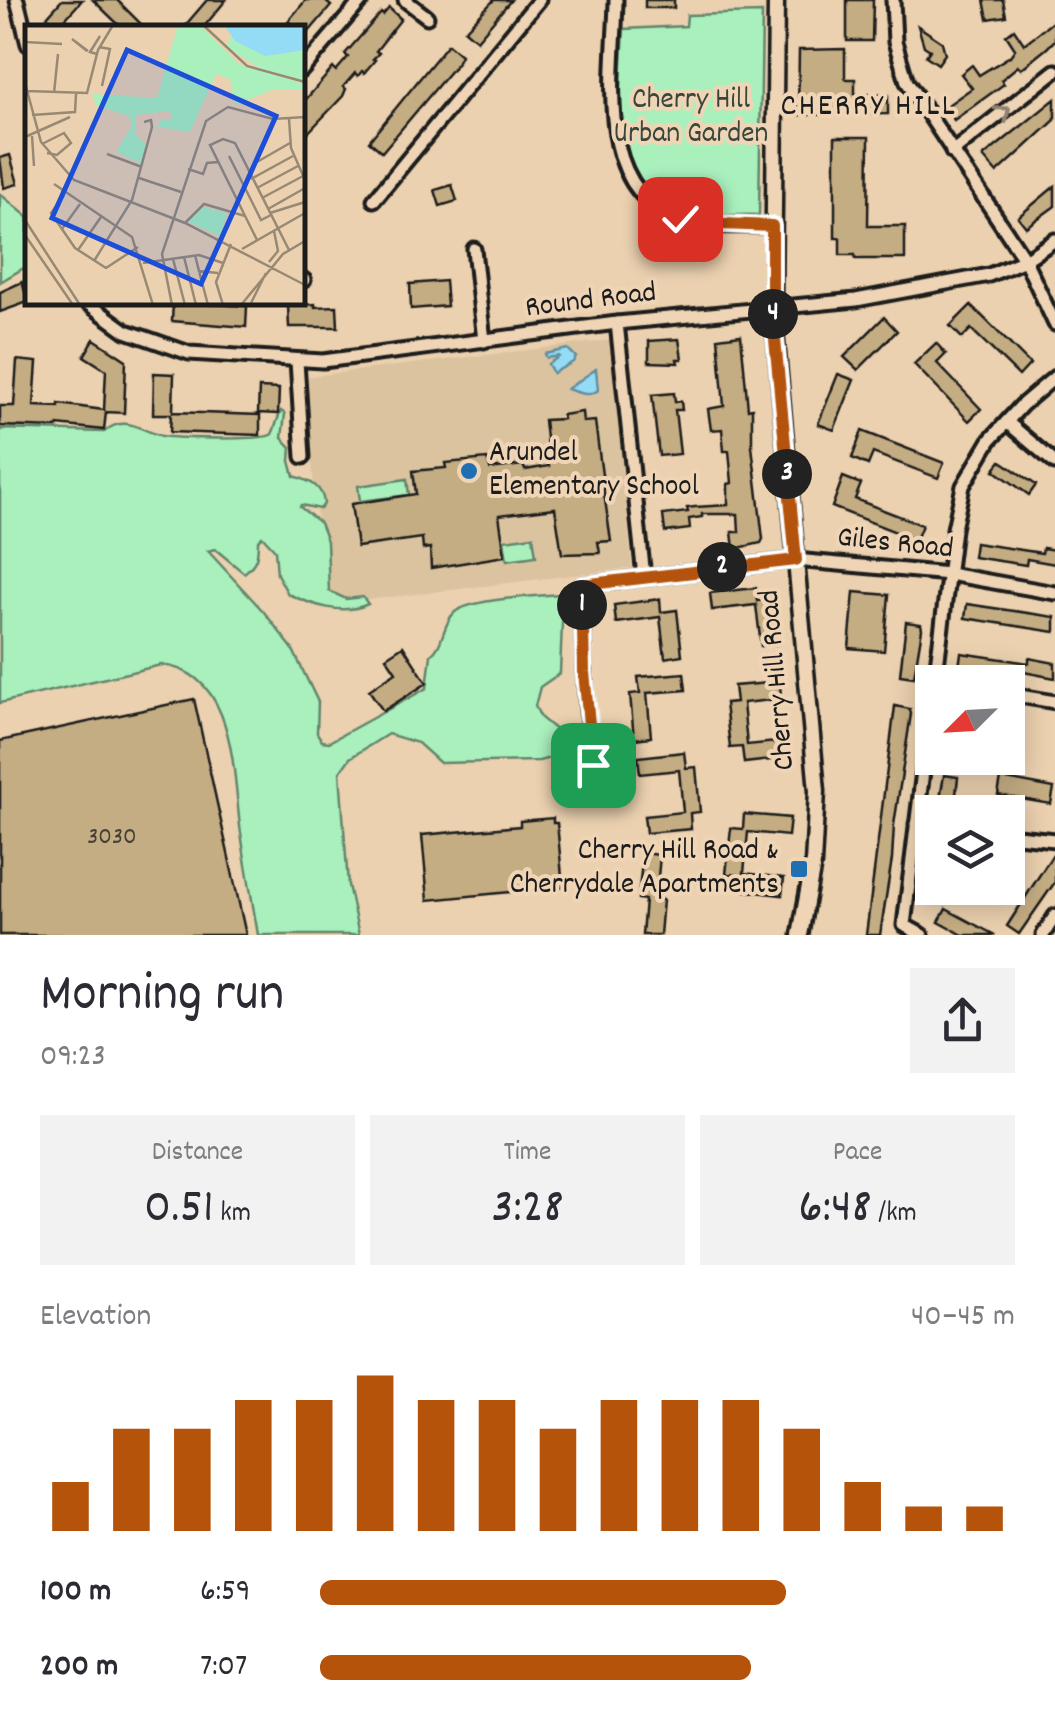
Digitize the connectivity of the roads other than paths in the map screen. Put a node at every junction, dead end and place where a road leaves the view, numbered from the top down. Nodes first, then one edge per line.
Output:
1 (17, 0) edge
2 (362, 0) edge
3 (405, 0) edge
4 (540, 0) edge
5 (616, 0) edge
6 (776, 0) edge
7 (893, 0) edge
8 (428, 17) dead end
9 (25, 32) edge
10 (305, 66) edge
11 (1055, 71) edge
12 (952, 152) junction
13 (374, 200) dead end
14 (772, 226) junction
15 (1055, 240) edge
16 (474, 249) dead end
17 (1025, 260) junction
18 (90, 305) edge
19 (772, 308) junction
20 (618, 323) junction
21 (1055, 324) edge
22 (484, 340) junction
23 (297, 361) junction
24 (1055, 377) edge
25 (1007, 422) junction
26 (304, 457) dead end
27 (1055, 463) edge
28 (796, 560) junction
29 (949, 574) junction
30 (644, 577) junction
31 (1055, 594) edge
32 (938, 665) edge
33 (1025, 697) edge
34 (1055, 702) edge
35 (594, 796) dead end
36 (915, 832) edge
37 (1025, 837) edge
38 (1055, 840) edge
39 (1055, 916) edge
40 (800, 935) edge
41 (922, 935) edge
42 (1042, 935) edge

1 - 9 street
2 - 10 street
3 - 8 street
4 - 13 street
5 - 14 street
6 - 14 street, Cherry Hill Road
7 - 12 street
12 -> 11 street
12 - 17 street
14 - 19 street, Cherry Hill Road
15 - 17 street, Round Road
16 - 22 street
17 - 19 street, Round Road
17 - 21 street
18 - 23 street, Round Road
19 - 20 street, Round Road
19 - 28 street, Cherry Hill Road
20 - 22 street, Round Road
20 - 30 street
22 - 23 street, Round Road
23 - 26 street
24 - 25 street
25 - 27 street
25 - 29 street
28 - 29 street, Giles Road
28 - 30 street, Giles Road
28 - 40 street, Cherry Hill Road
29 - 31 street, Giles Road
29 - 32 street
30 - 35 street, Giles Road
33 - 34 street
36 - 41 street
37 - 38 street
39 - 42 street

